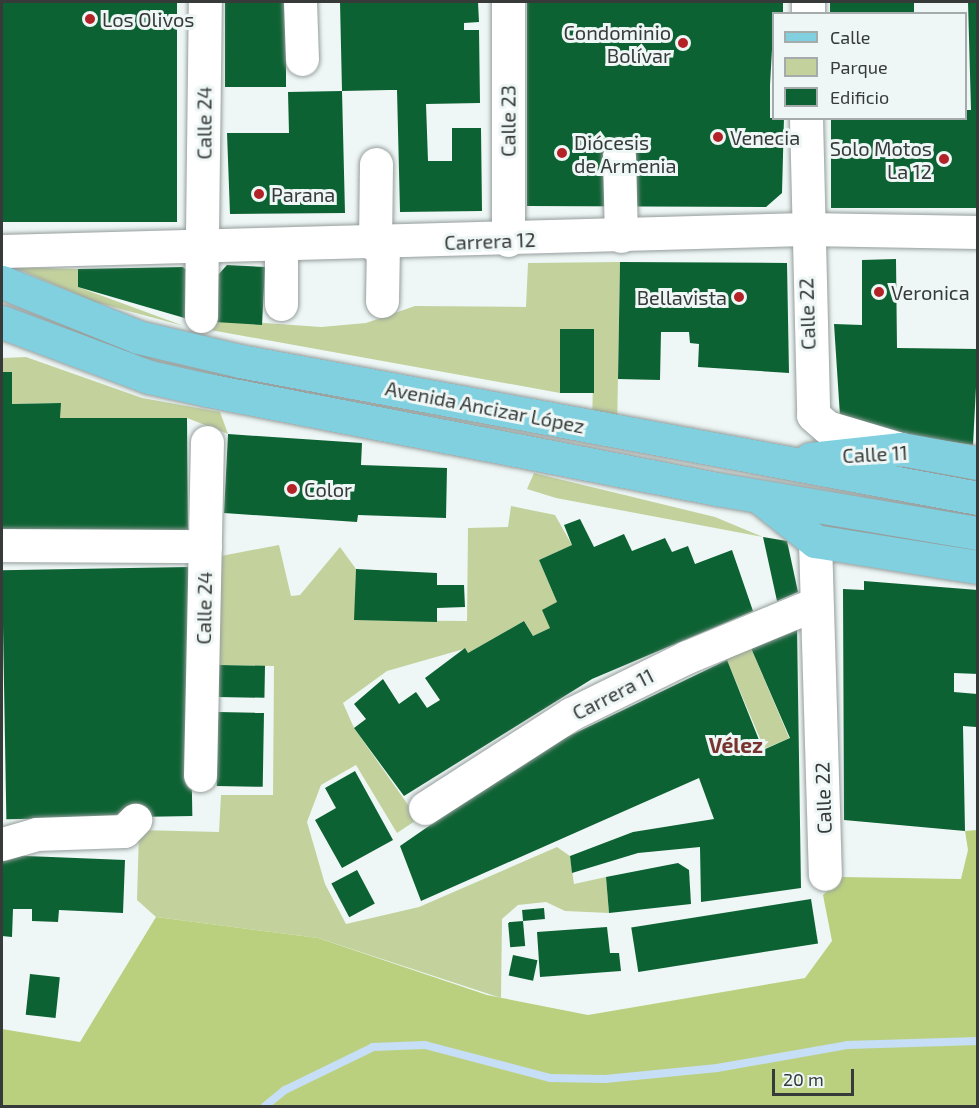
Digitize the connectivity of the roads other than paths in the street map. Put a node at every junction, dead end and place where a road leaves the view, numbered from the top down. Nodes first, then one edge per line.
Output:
1 (205, 2) edge
2 (300, 2) edge
3 (508, 2) edge
4 (302, 58) dead end
5 (806, 120) edge
6 (619, 156) dead end
7 (376, 164) dead end
8 (805, 230) junction
9 (978, 232) edge
10 (621, 236) junction
11 (508, 240) junction
12 (281, 245) junction
13 (379, 245) junction
14 (203, 248) junction
15 (2, 251) edge
16 (2, 282) edge
17 (382, 301) dead end
18 (281, 304) dead end
19 (201, 316) dead end
20 (2, 322) edge
21 (207, 442) dead end
22 (901, 449) junction
23 (978, 463) edge
24 (773, 464) junction
25 (758, 496) junction
26 (978, 498) edge
27 (978, 533) edge
28 (816, 541) junction
29 (2, 545) edge
30 (205, 546) junction
31 (978, 567) edge
32 (815, 604) junction
33 (200, 775) dead end
34 (425, 808) dead end
35 (135, 820) dead end
36 (2, 831) edge
37 (36, 834) junction
38 (2, 844) edge
39 (825, 874) dead end

1 - 14 street, Calle 24
2 - 4 street
3 - 11 street, Calle 23
5 - 8 street, Calle 22
6 - 10 street
7 - 13 street
8 - 9 street, Carrera 12
8 - 10 street, Carrera 12
8 - 22 street, Calle 22
10 - 11 street, Carrera 12
11 - 13 street, Carrera 12
12 - 13 street, Carrera 12
12 - 14 street, Carrera 12
12 - 18 street
13 - 17 street
14 - 15 street, Carrera 12
14 - 19 street, Calle 24
16 - 24 main road, Avenida Ancizar López
20 - 25 main road, Avenida Ancizar López
21 - 30 street, Calle 24
22 - 23 main road, Calle 11
22 - 24 main road, Calle 11
24 - 26 main road, Avenida Ancizar López
25 - 27 main road, Avenida Ancizar López
25 - 28 main road
28 - 31 main road
28 - 32 street, Calle 22
29 - 30 street
30 - 33 street, Calle 24
32 - 34 street, Carrera 11
32 - 39 street, Calle 22
35 - 37 street
36 - 37 street
37 - 38 street

